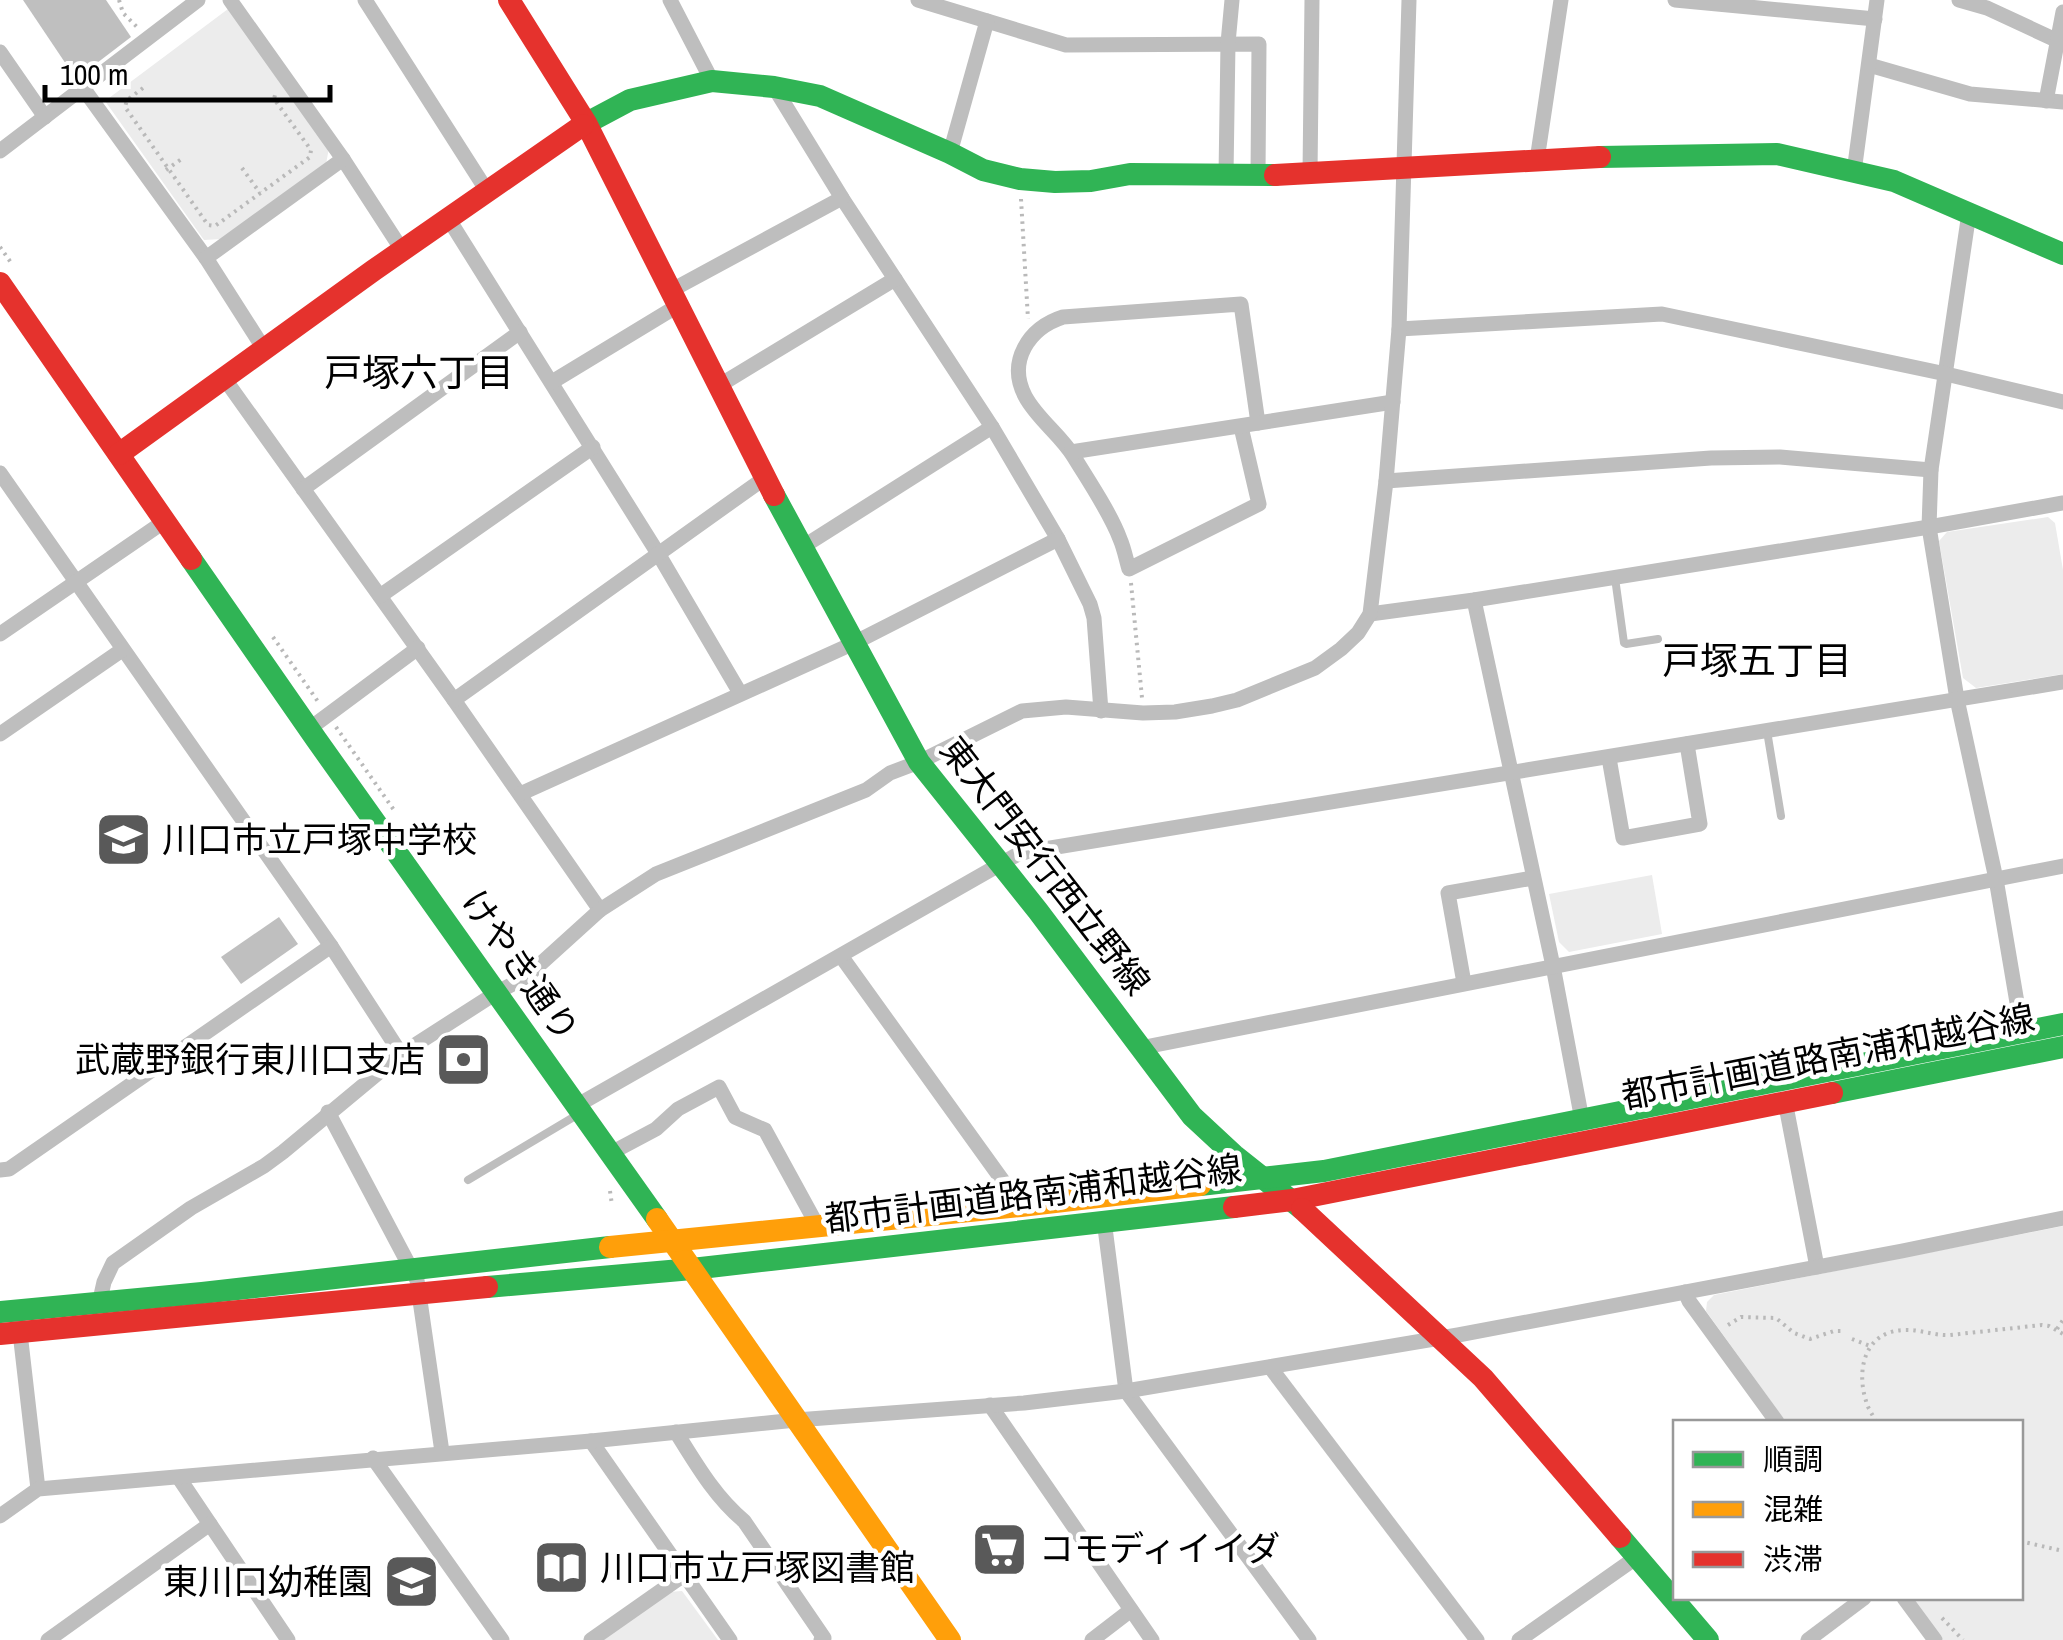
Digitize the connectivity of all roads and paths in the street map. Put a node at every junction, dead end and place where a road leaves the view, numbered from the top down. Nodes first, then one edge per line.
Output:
1 (119, 0) edge
2 (198, 0) edge
3 (230, 0) edge
4 (365, 0) edge
5 (509, 0) edge
6 (670, 0) edge
7 (1232, 0) edge
8 (1312, 0) edge
9 (1409, 0) edge
10 (1560, 0) edge
11 (1675, 0) edge
12 (1877, 0) edge
13 (1958, 0) edge
14 (925, 1) edge
15 (1778, 4) edge
16 (2063, 12) edge
17 (1875, 19) junction
18 (987, 21) junction
19 (145, 41) junction
20 (2058, 41) junction
21 (1228, 43) junction
22 (0, 52) edge
23 (1869, 65) junction
24 (712, 81) junction
25 (288, 82) junction
26 (774, 87) junction
27 (83, 88) junction
28 (143, 88) dead end
29 (2054, 102) edge
30 (44, 116) junction
31 (586, 123) junction
32 (0, 150) edge
33 (950, 153) junction
34 (183, 158) dead end
35 (343, 160) junction
36 (1537, 160) junction
37 (168, 168) junction
38 (242, 168) dead end
39 (1404, 169) junction
40 (1854, 172) junction
41 (1258, 174) junction
42 (1310, 174) junction
43 (1226, 175) junction
44 (1020, 179) junction
45 (150, 181) junction
46 (487, 191) junction
47 (260, 193) junction
48 (842, 198) junction
49 (273, 210) junction
50 (1970, 213) junction
51 (448, 218) junction
52 (402, 250) junction
53 (2063, 254) edge
54 (206, 258) junction
55 (895, 279) junction
56 (0, 283) edge
57 (675, 298) junction
58 (1400, 330) junction
59 (520, 332) junction
60 (1030, 338) junction
61 (264, 349) junction
62 (1946, 374) junction
63 (224, 378) junction
64 (552, 382) junction
65 (720, 386) junction
66 (1393, 402) junction
67 (2063, 402) edge
68 (1258, 423) junction
69 (992, 426) junction
70 (1241, 427) junction
71 (592, 447) junction
72 (1071, 452) junction
73 (119, 454) junction
74 (1931, 470) junction
75 (0, 474) edge
76 (766, 478) junction
77 (1386, 480) junction
78 (303, 489) junction
79 (2063, 503) edge
80 (165, 521) junction
81 (1929, 527) junction
82 (1058, 539) junction
83 (801, 548) junction
84 (659, 555) junction
85 (1130, 568) junction
86 (1615, 576) junction
87 (76, 582) junction
88 (380, 596) junction
89 (1474, 600) junction
90 (1370, 614) junction
91 (0, 634) edge
92 (1658, 639) dead end
93 (852, 644) junction
94 (418, 648) junction
95 (122, 650) junction
96 (2063, 682) edge
97 (740, 693) junction
98 (1957, 699) junction
99 (454, 700) junction
100 (1101, 711) junction
101 (1143, 713) junction
102 (309, 729) junction
103 (1766, 730) junction
104 (0, 734) edge
105 (1687, 744) junction
106 (1609, 758) junction
107 (918, 762) junction
108 (1510, 772) junction
109 (520, 794) junction
110 (1781, 816) dead end
111 (1000, 864) junction
112 (2063, 866) edge
113 (1533, 878) junction
114 (1996, 879) junction
115 (600, 910) junction
116 (331, 946) junction
117 (841, 956) junction
118 (1552, 966) junction
119 (1464, 983) junction
120 (496, 993) junction
121 (2063, 1024) edge
122 (2022, 1032) junction
123 (2063, 1046) edge
124 (1140, 1048) junction
125 (400, 1054) junction
126 (1785, 1101) junction
127 (578, 1109) junction
128 (328, 1112) junction
129 (1582, 1120) junction
130 (609, 1154) junction
131 (0, 1170) edge
132 (1263, 1179) junction
133 (468, 1180) dead end
134 (1292, 1200) junction
135 (1021, 1206) junction
136 (2063, 1218) edge
137 (1104, 1220) junction
138 (816, 1226) junction
139 (670, 1240) junction
140 (1817, 1267) junction
141 (410, 1268) junction
142 (692, 1269) junction
143 (1685, 1292) junction
144 (421, 1293) junction
145 (98, 1304) junction
146 (2063, 1320) edge
147 (10, 1322) edge
148 (1730, 1324) dead end
149 (2057, 1329) junction
150 (1842, 1330) dead end
151 (2063, 1334) edge
152 (1441, 1338) junction
153 (1852, 1339) dead end
154 (1870, 1346) junction
155 (1270, 1367) junction
156 (1126, 1391) junction
157 (990, 1405) junction
158 (796, 1420) junction
159 (1776, 1420) edge
160 (1875, 1420) edge
161 (676, 1432) junction
162 (591, 1441) junction
163 (442, 1452) junction
164 (372, 1458) junction
165 (179, 1478) junction
166 (38, 1489) junction
167 (0, 1516) edge
168 (210, 1524) junction
169 (2023, 1542) edge
170 (2063, 1551) edge
171 (1636, 1556) junction
172 (685, 1574) junction
173 (1673, 1599) edge
174 (1674, 1600) edge
175 (1861, 1600) edge
176 (1905, 1600) edge
177 (1131, 1610) junction
178 (48, 1640) edge
179 (288, 1640) edge
180 (502, 1640) edge
181 (590, 1640) edge
182 (730, 1640) edge
183 (821, 1640) edge
184 (950, 1640) edge
185 (1092, 1640) edge
186 (1152, 1640) edge
187 (1309, 1640) edge
188 (1477, 1640) edge
189 (1520, 1640) edge
190 (1708, 1640) edge
191 (1808, 1640) edge
192 (1935, 1640) edge

1 - 19 path
2 - 19 street
3 - 25 street
4 - 46 street
5 - 31 street, 東大門安行西立野線
6 - 24 street
7 - 21 street
8 - 42 street
9 - 39 street
10 - 36 street
11 - 15 street
12 - 17 street
13 - 20 street
14 - 18 street
15 - 17 street
16 - 20 street
17 - 23 street
18 - 21 street
18 - 33 street
19 - 27 street
20 - 29 street
21 - 41 street
21 - 43 street
22 - 30 street
23 - 29 street
23 - 40 street
24 - 26 street
24 - 31 street
25 - 35 street
25 - 47 path
26 - 33 street
26 - 48 street
27 - 30 street
27 - 45 street
28 - 37 path
30 - 32 street
31 - 46 street
31 - 57 street, 東大門安行西立野線
33 - 44 street
34 - 37 path
35 - 49 street
35 - 52 street
36 - 39 street
36 - 40 street
37 - 45 path
37 - 47 path
38 - 47 path
39 - 42 street
39 - 58 street
40 - 50 street
41 - 42 street
41 - 43 street
43 - 44 street
44 - 60 path
45 - 54 street
46 - 51 street
47 - 49 path
48 - 55 street
48 - 57 street
49 - 54 street
50 - 53 street
50 - 62 street
51 - 52 street
51 - 59 street
52 - 61 street
54 - 61 street
55 - 65 street
55 - 69 street
56 - 73 street, けやき通り
57 - 64 street
57 - 65 street, 東大門安行西立野線
58 - 62 street
58 - 66 street
59 - 64 street
59 - 78 street
60 - 68 street
60 - 72 street
61 - 63 street
62 - 67 street
62 - 74 street
63 - 73 street
63 - 78 street
64 - 71 street
65 - 76 street, 東大門安行西立野線
66 - 68 street
66 - 77 street
68 - 70 street
69 - 82 street
69 - 83 street
70 - 72 street
70 - 85 street
71 - 84 street
71 - 88 street
72 - 85 street
73 - 80 street, けやき通り
74 - 77 street
74 - 81 street
75 - 87 street
76 - 83 street, 東大門安行西立野線
76 - 84 street
77 - 90 street
78 - 88 street
79 - 81 street
80 - 87 street
80 - 102 street, けやき通り
81 - 86 street
81 - 98 street
82 - 93 street
82 - 100 street
83 - 93 street, 東大門安行西立野線
84 - 97 street
84 - 99 street
85 - 101 path
86 - 89 street
86 - 92 lane
87 - 91 street
87 - 95 street
88 - 94 street
89 - 90 street
89 - 108 street
90 - 101 street
93 - 97 street
93 - 107 street, 東大門安行西立野線
94 - 99 street
94 - 102 street
95 - 104 street
95 - 116 street
96 - 98 street
97 - 109 street
98 - 103 street
98 - 114 street
99 - 109 street
100 - 101 street
100 - 107 street
102 - 120 street, けやき通り
103 - 105 street
103 - 110 lane
105 - 106 street
105 - 106 street
106 - 108 street
107 - 111 street, 東大門安行西立野線
107 - 115 street
108 - 111 street
108 - 113 street
109 - 115 street
111 - 117 street
111 - 124 street, 東大門安行西立野線
112 - 114 street
113 - 118 street
113 - 119 street
114 - 118 street
114 - 122 street
115 - 120 street
116 - 125 street
116 - 131 street
117 - 127 street
117 - 135 street
118 - 119 street
118 - 129 street
119 - 124 street
120 - 125 street
120 - 127 street, けやき通り
121 - 122 street, 都市計画道路南浦和越谷線
122 - 129 street, 都市計画道路南浦和越谷線
123 - 126 street, 都市計画道路南浦和越谷線
124 - 132 street, 東大門安行西立野線
125 - 128 street
126 - 134 street, 都市計画道路南浦和越谷線
126 - 140 street
127 - 130 street, けやき通り
127 - 133 lane
128 - 141 street
128 - 145 street
129 - 132 street, 都市計画道路南浦和越谷線
130 - 138 street
130 - 139 street, けやき通り
132 - 134 street, 東大門安行西立野線
132 - 135 street, 都市計画道路南浦和越谷線
134 - 137 street, 都市計画道路南浦和越谷線
134 - 152 street, 東大門安行西立野線
135 - 138 street, 都市計画道路南浦和越谷線
136 - 140 street
137 - 142 street, 都市計画道路南浦和越谷線
137 - 156 street
138 - 139 street, 都市計画道路南浦和越谷線
139 - 141 street, 都市計画道路南浦和越谷線
139 - 142 street, けやき通り
140 - 143 street
141 - 144 street
141 - 145 street, 都市計画道路南浦和越谷線
142 - 144 street, 都市計画道路南浦和越谷線
142 - 158 street, けやき通り
143 - 152 street
143 - 159 street
144 - 147 street, 都市計画道路南浦和越谷線
144 - 163 street
145 - 147 street, 都市計画道路南浦和越谷線
146 - 149 path
147 - 166 street
148 - 150 path
149 - 151 path
149 - 154 path
152 - 155 street
152 - 171 street, 東大門安行西立野線
153 - 154 path
154 - 160 path
155 - 156 street
155 - 188 street
156 - 157 street
156 - 187 street
157 - 158 street
157 - 177 street
158 - 161 street
158 - 184 street, けやき通り
161 - 162 street
161 - 183 street
162 - 163 street
162 - 172 street
163 - 164 street
164 - 165 street
164 - 180 street
165 - 166 street
165 - 168 street
166 - 167 street
168 - 178 street
168 - 179 street
169 - 170 path
171 - 173 street, 東大門安行西立野線
171 - 189 street
172 - 181 street
172 - 182 street
174 - 190 street, 東大門安行西立野線
175 - 191 street
176 - 192 street
177 - 185 street
177 - 186 street

